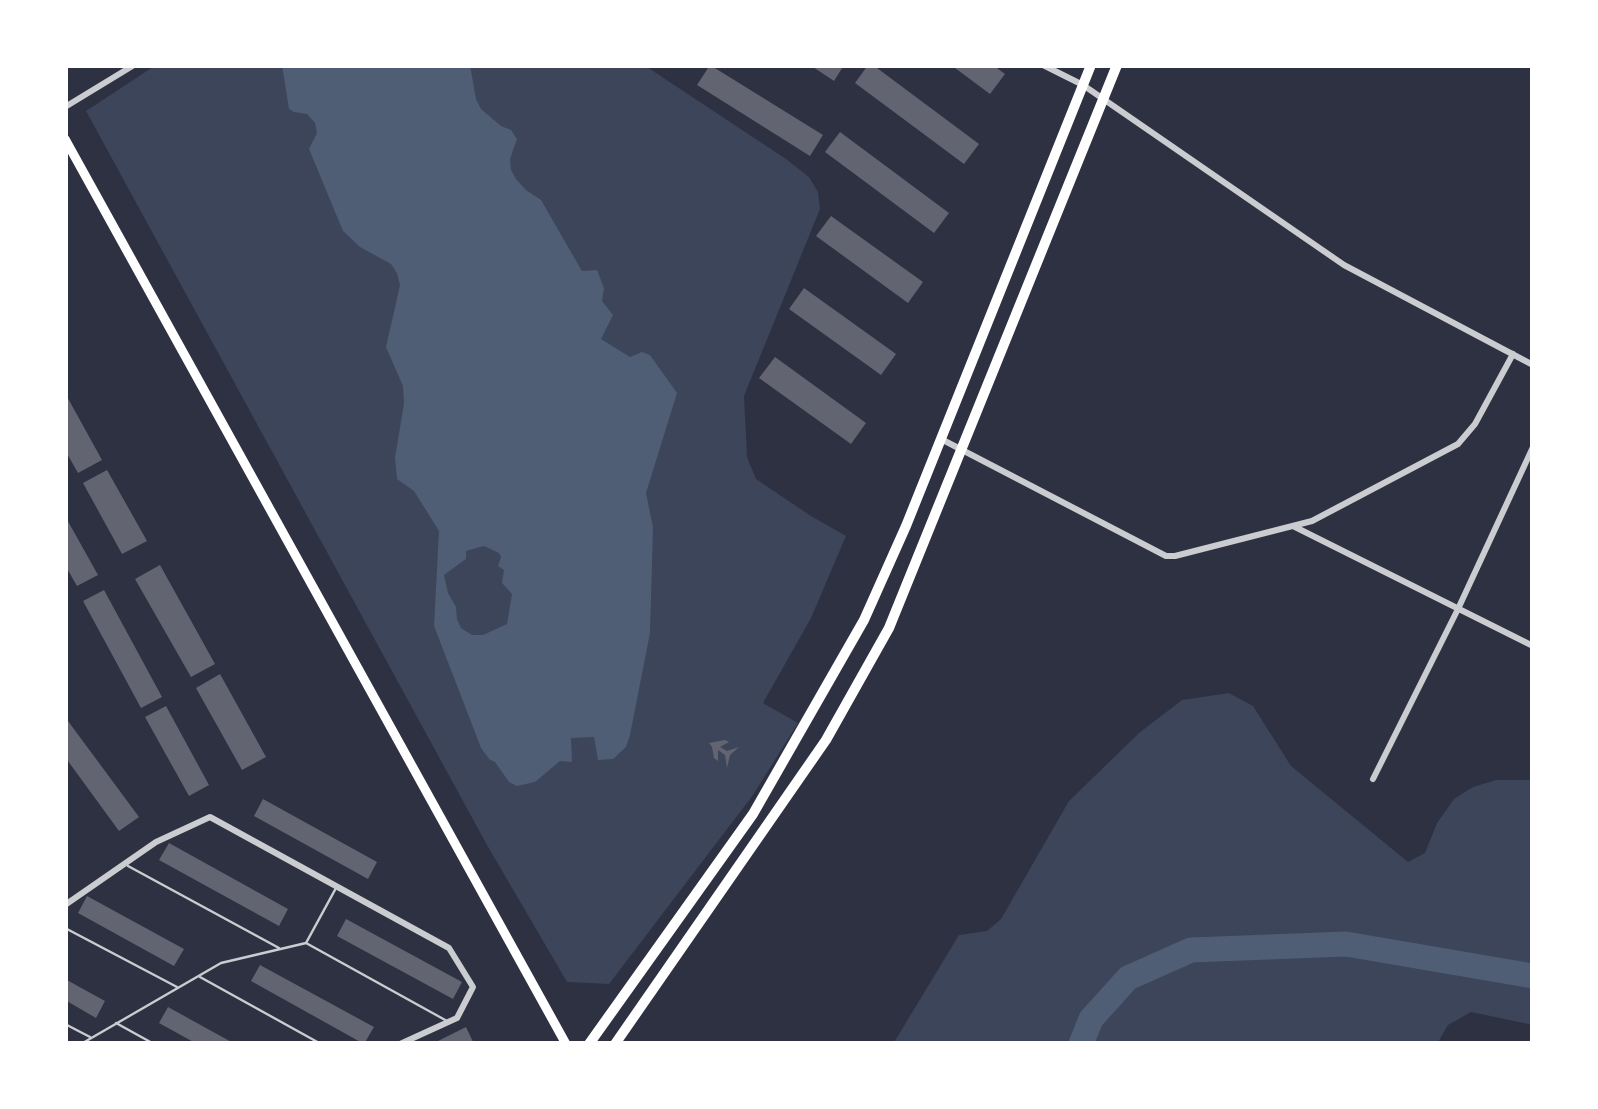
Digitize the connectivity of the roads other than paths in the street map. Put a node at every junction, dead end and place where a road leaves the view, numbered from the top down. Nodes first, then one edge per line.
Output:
1 (134, 65) edge
2 (1042, 65) edge
3 (1091, 65) edge
4 (1117, 65) edge
5 (1083, 85) junction
6 (1103, 99) junction
7 (65, 108) edge
8 (65, 139) edge
9 (1513, 354) junction
10 (1533, 365) edge
11 (941, 440) junction
12 (1533, 447) edge
13 (962, 450) junction
14 (1293, 526) junction
15 (1458, 609) junction
16 (1533, 646) edge
17 (1373, 780) dead end
18 (124, 864) junction
19 (337, 887) junction
20 (65, 905) edge
21 (65, 928) edge
22 (306, 943) junction
23 (281, 949) junction
24 (198, 976) junction
25 (178, 988) junction
26 (448, 1022) junction
27 (65, 1024) edge
28 (116, 1024) junction
29 (92, 1038) junction
30 (81, 1044) edge
31 (154, 1044) edge
32 (321, 1044) edge
33 (400, 1044) edge
34 (566, 1044) edge
35 (589, 1044) edge
36 (615, 1044) edge

1 - 7 street
2 - 5 street
3 - 5 main road
4 - 6 main road
5 - 6 street
5 - 11 main road
6 - 9 street
6 - 13 main road
8 - 34 main road
9 - 10 street
9 - 14 street
11 - 13 street
11 - 35 main road
12 - 15 street
13 - 14 street
13 - 36 main road
14 - 15 street
15 - 16 street
15 - 17 street
18 - 19 street
18 - 20 street
18 - 23 lane
19 - 22 lane
19 - 26 street
21 - 25 lane
22 - 23 lane
22 - 26 lane
23 - 24 lane
24 - 25 lane
24 - 32 lane
25 - 28 lane
26 - 33 street
27 - 29 lane
28 - 29 lane
28 - 31 lane
29 - 30 lane

